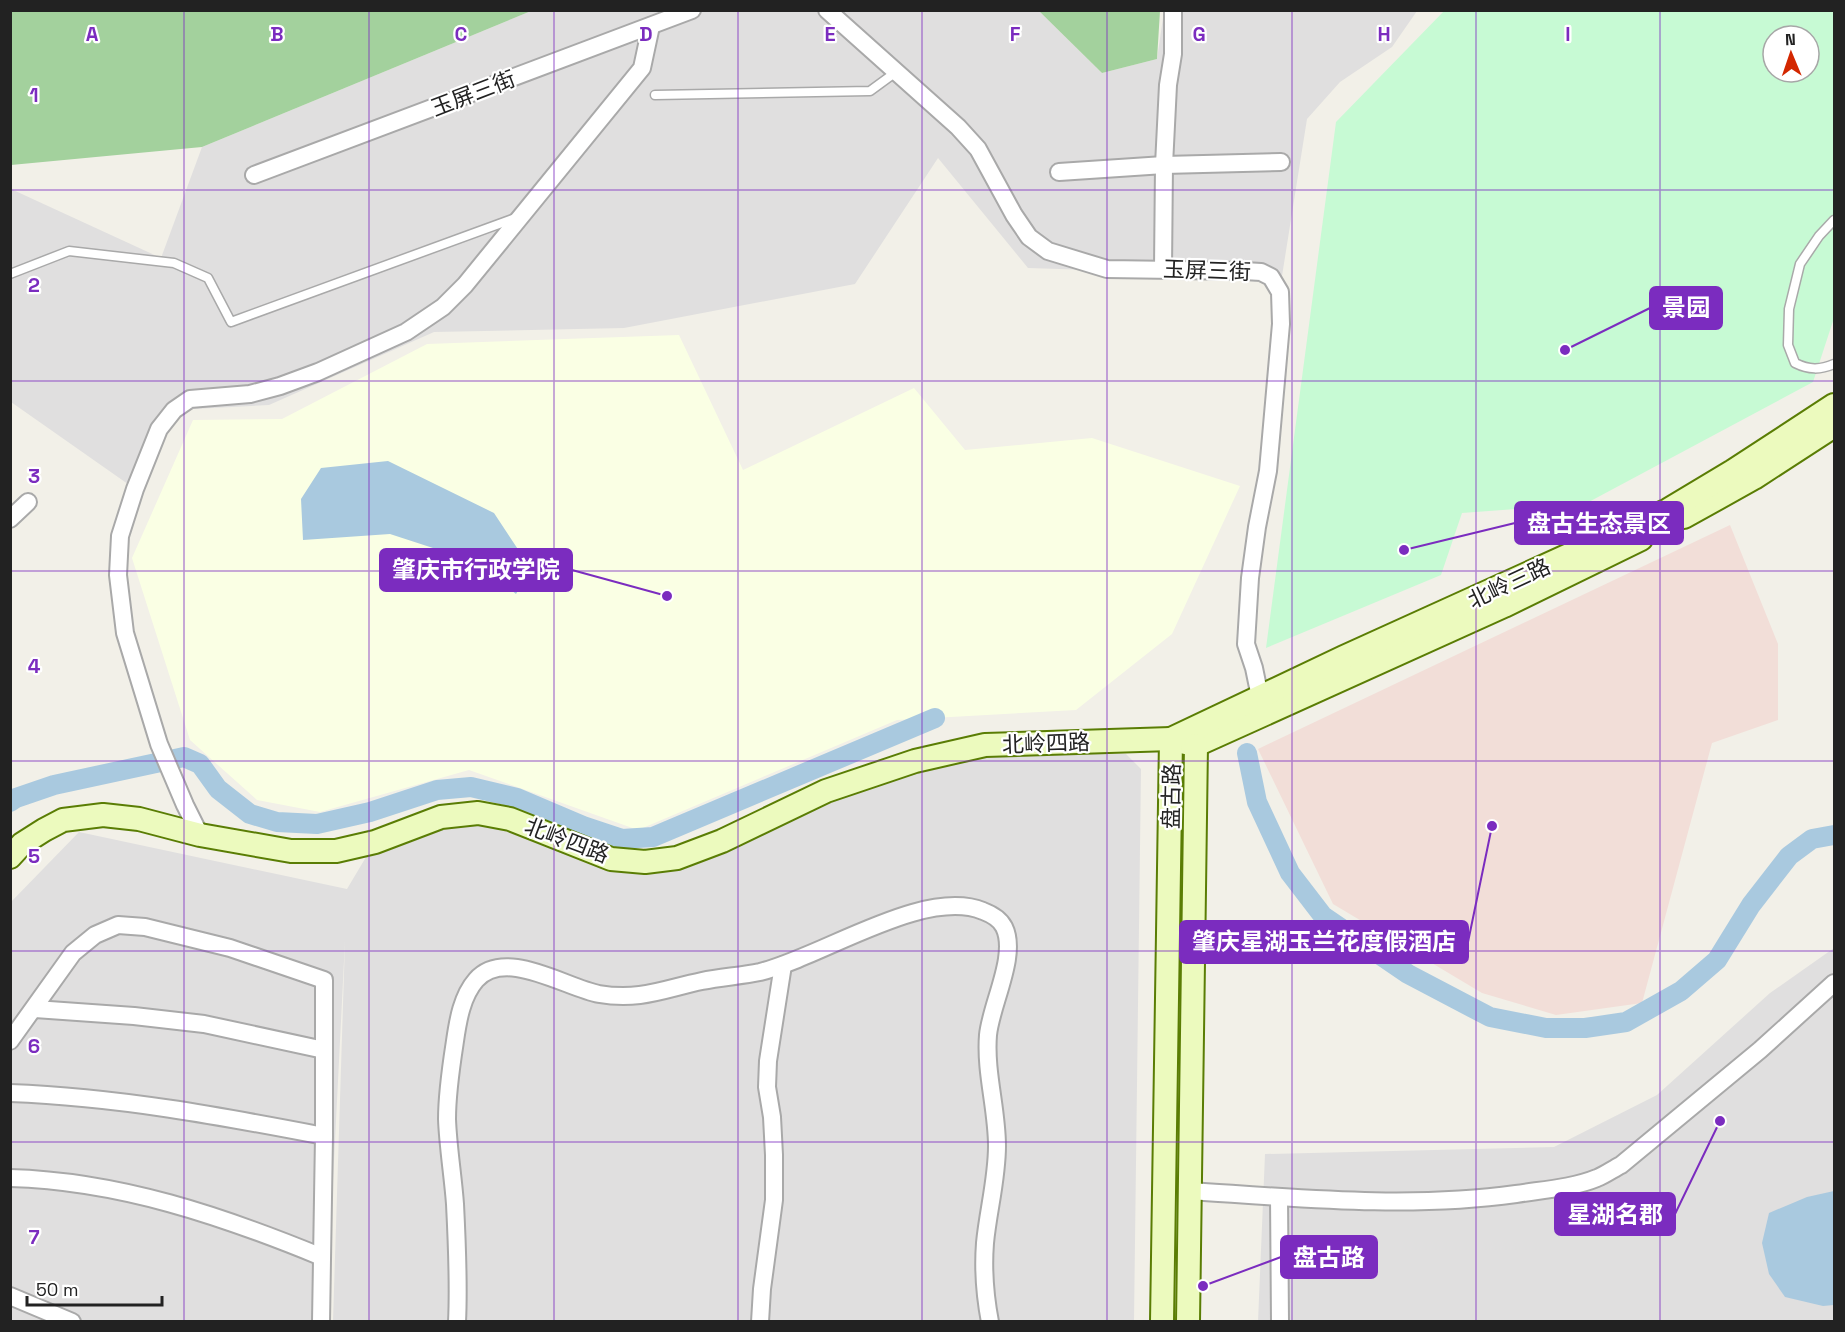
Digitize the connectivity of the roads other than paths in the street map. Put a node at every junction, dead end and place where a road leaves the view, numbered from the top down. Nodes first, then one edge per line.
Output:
1 (692, 10) edge
2 (827, 10) edge
3 (1173, 10) edge
4 (651, 26) junction
5 (896, 72) junction
6 (655, 95) dead end
7 (1281, 162) dead end
8 (1164, 165) junction
9 (1059, 172) dead end
10 (254, 175) dead end
11 (522, 215) junction
12 (1834, 220) edge
13 (1163, 269) junction
14 (10, 274) edge
15 (1834, 364) edge
16 (1834, 405) edge
17 (1834, 426) edge
18 (28, 502) dead end
19 (10, 519) edge
20 (1260, 697) junction
21 (1171, 739) junction
22 (1196, 745) junction
23 (200, 835) junction
24 (10, 857) edge
25 (783, 965) junction
26 (1834, 983) edge
27 (35, 1009) junction
28 (10, 1041) edge
29 (324, 1050) junction
30 (1166, 1074) junction
31 (1191, 1074) junction
32 (10, 1094) edge
33 (324, 1136) junction
34 (10, 1178) edge
35 (1190, 1191) junction
36 (1279, 1197) junction
37 (322, 1257) junction
38 (10, 1296) edge
39 (72, 1322) edge
40 (321, 1322) edge
41 (457, 1322) edge
42 (760, 1322) edge
43 (990, 1322) edge
44 (1162, 1322) edge
45 (1188, 1322) edge
46 (1280, 1322) edge

1 - 4 street, 玉屏三街
2 - 5 street, 玉屏三街
3 - 8 street
4 - 10 street, 玉屏三街
4 - 11 street
5 - 6 lane
5 - 13 street, 玉屏三街
7 - 8 street
8 - 9 street
8 - 13 street
11 - 14 lane
11 - 23 street
12 - 15 lane
13 - 20 street, 玉屏三街
16 - 20 street, 北岭三路
17 - 22 street, 北岭三路
18 - 19 street
20 - 21 street, 北岭三路
21 - 22 street, 北岭四路
21 - 23 street, 北岭四路
21 - 30 street, 盘古路
22 - 31 street, 盘古路
23 - 24 street, 北岭四路
25 - 41 street
25 - 42 street
25 - 43 street
26 - 36 street
27 - 28 street
27 - 29 street
27 - 29 street
29 - 33 street
30 - 31 street
30 - 44 street, 盘古路
31 - 35 street, 盘古路
32 - 33 street
33 - 37 street
34 - 37 street
35 - 36 street
35 - 45 street, 盘古路
36 - 46 street
37 - 40 street
38 - 39 street

